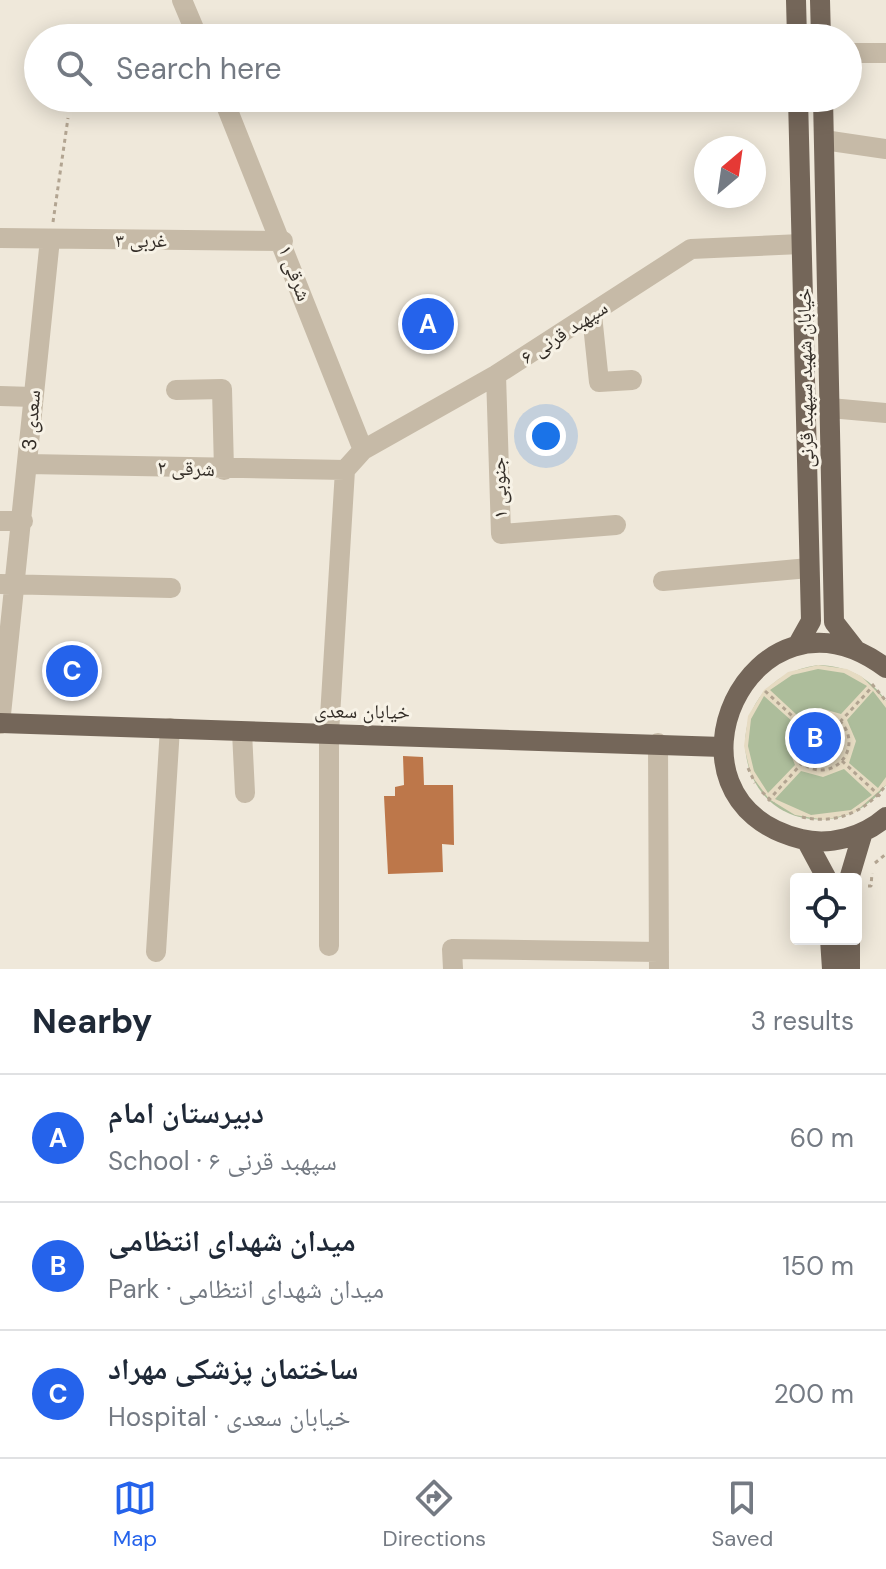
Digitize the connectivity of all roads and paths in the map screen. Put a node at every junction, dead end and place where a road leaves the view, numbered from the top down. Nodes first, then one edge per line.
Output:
1 (182, 0) edge
2 (796, 0) edge
3 (820, 0) edge
4 (192, 24) edge
5 (797, 24) edge
6 (821, 24) edge
7 (862, 53) edge
8 (886, 53) edge
9 (229, 112) edge
10 (798, 112) edge
11 (823, 112) edge
12 (68, 118) dead end
13 (824, 140) junction
14 (886, 149) edge
15 (0, 238) edge
16 (50, 239) junction
17 (283, 241) junction
18 (801, 244) junction
19 (592, 315) junction
20 (496, 375) junction
21 (632, 380) dead end
22 (176, 390) dead end
23 (0, 396) edge
24 (33, 397) junction
25 (830, 408) junction
26 (886, 413) edge
27 (363, 450) junction
28 (28, 464) junction
29 (224, 470) junction
30 (345, 470) junction
31 (0, 521) edge
32 (23, 521) junction
33 (616, 525) dead end
34 (809, 568) junction
35 (663, 581) dead end
36 (8, 584) edge
37 (171, 588) dead end
38 (797, 646) junction
39 (855, 649) junction
40 (883, 673) edge
41 (748, 675) junction
42 (861, 676) dead end
43 (873, 685) junction
44 (886, 701) edge
45 (840, 722) junction
46 (0, 723) edge
47 (801, 724) junction
48 (170, 728) junction
49 (242, 732) junction
50 (329, 733) junction
51 (658, 743) junction
52 (722, 747) junction
53 (746, 761) dead end
54 (842, 761) junction
55 (802, 763) junction
56 (886, 785) edge
57 (245, 793) dead end
58 (879, 795) junction
59 (769, 799) junction
60 (886, 801) edge
61 (781, 809) dead end
62 (754, 815) junction
63 (795, 815) dead end
64 (886, 817) edge
65 (863, 832) junction
66 (806, 840) junction
67 (824, 873) edge
68 (851, 873) edge
69 (830, 945) edge
70 (850, 945) edge
71 (329, 946) dead end
72 (156, 952) dead end
73 (453, 959) edge
74 (659, 961) edge
75 (832, 969) edge
76 (850, 969) edge

1 - 4 street
2 - 5 main road
3 - 6 main road
7 - 8 street
9 - 17 street, شرقی ۱
10 - 18 main road, خیابان شهید سپهبد قرنی
11 - 13 main road, خیابان شهید سپهبد قرنی
12 - 16 path
13 - 14 street
13 - 25 main road, خیابان شهید سپهبد قرنی
15 - 16 street, ۳ غربی
16 - 17 street, ۳ غربی
16 - 24 street, سعدی 3
17 - 27 street, شرقی ۱
18 - 19 street, سپهبد قرنی ۶
18 - 34 main road, خیابان شهید سپهبد قرنی
19 - 20 street, سپهبد قرنی ۶
19 - 21 street
20 - 27 street, سپهبد قرنی ۶
20 - 33 street, ۱ جنوبی
22 - 29 street
23 - 24 street
24 - 28 street, سعدی 3
25 - 26 street
25 - 39 main road, خیابان شهید سپهبد قرنی
27 - 30 street, سپهبد قرنی ۶
28 - 29 street, شرقی ۲
28 - 32 street, سعدی 3
29 - 30 street, شرقی ۲
30 - 50 street
31 - 32 street
32 - 36 street, سعدی 3
34 - 35 street
34 - 38 main road, خیابان شهید سپهبد قرنی
36 - 37 street
36 - 46 street, سعدی 3
38 - 39 main road
38 - 41 main road
39 - 40 main road
40 - 43 path
41 - 47 path
41 - 52 main road
42 - 43 path
43 - 44 path
43 - 45 path
45 - 47 path
45 - 54 path
46 - 48 main road, خیابان سعدی
47 - 55 path
48 - 49 main road, خیابان سعدی
48 - 72 street
49 - 50 main road, خیابان سعدی
49 - 57 street
50 - 51 main road, خیابان سعدی
50 - 71 street
51 - 52 main road, خیابان سعدی
51 - 74 street
52 - 62 main road
53 - 59 path
54 - 55 path
54 - 58 path
55 - 59 path
56 - 58 path
58 - 60 path
58 - 63 path
59 - 61 path
59 - 62 path
62 - 66 main road
64 - 65 main road
65 - 66 main road
65 - 68 main road
66 - 67 main road
69 - 75 main road
70 - 76 main road
73 - 74 street

